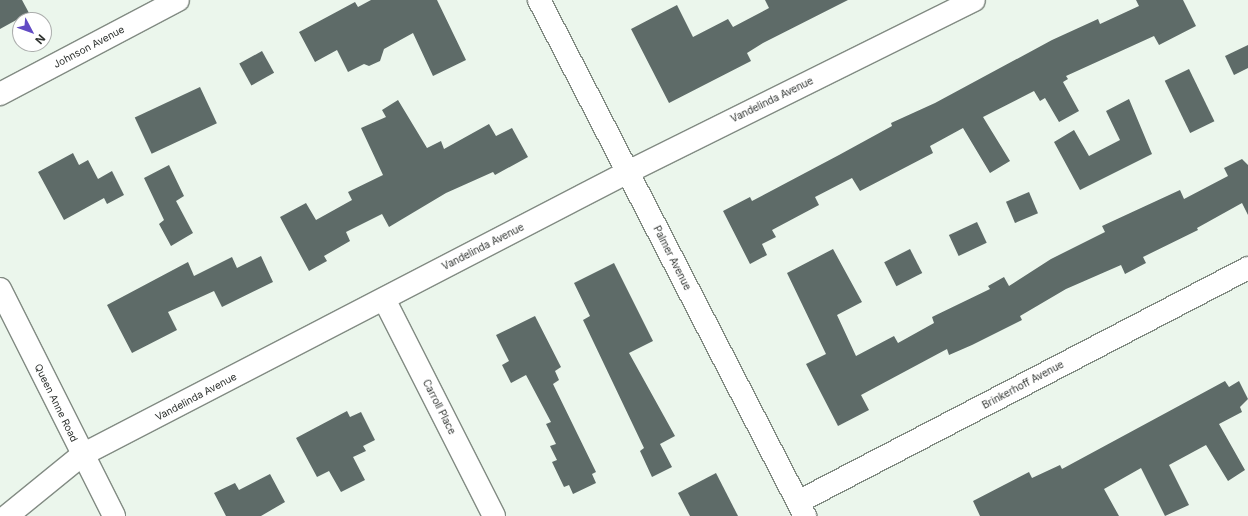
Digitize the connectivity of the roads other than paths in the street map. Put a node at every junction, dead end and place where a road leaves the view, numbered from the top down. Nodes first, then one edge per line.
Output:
1 (178, 0) edge
2 (539, 0) edge
3 (974, 0) edge
4 (0, 94) edge
5 (628, 172) junction
6 (1248, 268) edge
7 (0, 289) edge
8 (384, 299) junction
9 (82, 455) junction
10 (802, 509) edge
11 (7, 516) edge
12 (114, 516) edge
13 (494, 516) edge

1 - 4 street, Johnson Avenue
2 - 5 street, Palmer Avenue
3 - 5 street, Vandelinda Avenue
5 - 8 street, Vandelinda Avenue
5 - 10 street, Palmer Avenue
6 - 10 street, Brinkerhoff Avenue
7 - 9 street, Queen Anne Road
8 - 9 street, Vandelinda Avenue
8 - 13 street, Carroll Place
9 - 11 street, Vandelinda Avenue
9 - 12 street, Queen Anne Road

